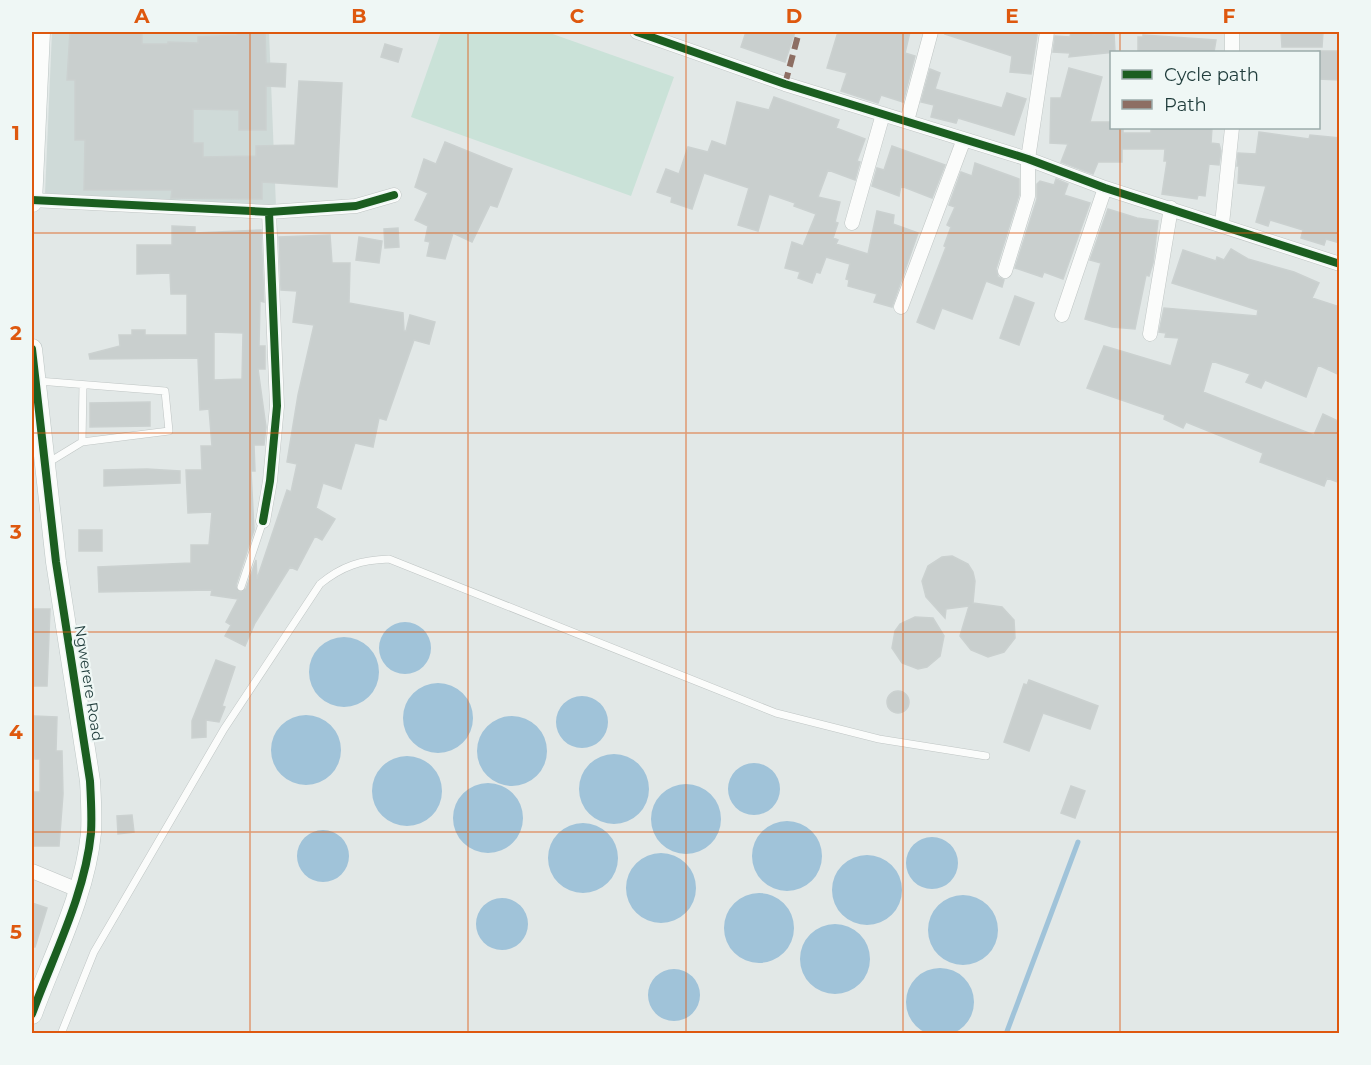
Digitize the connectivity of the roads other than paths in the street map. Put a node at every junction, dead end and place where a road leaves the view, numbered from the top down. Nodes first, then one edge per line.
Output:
1 (40, 32) edge
2 (637, 32) edge
3 (931, 32) edge
4 (1047, 32) edge
5 (1232, 32) edge
6 (1232, 51) edge
7 (883, 114) junction
8 (907, 121) junction
9 (1232, 129) edge
10 (964, 139) junction
11 (1028, 159) junction
12 (1105, 188) junction
13 (394, 195) dead end
14 (32, 201) edge
15 (1172, 208) junction
16 (269, 212) junction
17 (852, 223) dead end
18 (1222, 225) junction
19 (1340, 264) edge
20 (1005, 271) dead end
21 (901, 307) dead end
22 (1062, 315) dead end
23 (1150, 334) dead end
24 (32, 349) edge
25 (35, 381) junction
26 (83, 385) junction
27 (82, 442) junction
28 (45, 464) junction
29 (263, 521) joint
30 (241, 587) dead end
31 (986, 756) dead end
32 (32, 871) edge
33 (78, 890) junction
34 (32, 1014) edge
35 (61, 1034) edge

1 - 14 street
2 - 7 street
3 - 8 street
4 - 11 street
5 - 6 street
7 - 8 street
7 - 17 street
8 - 10 street
9 - 18 street
10 - 11 street
10 - 21 street
11 - 12 street
11 - 20 street
12 - 15 street
12 - 22 street
13 - 16 street
14 - 16 street
15 - 18 street
15 - 23 street
16 - 29 street
18 - 19 street
24 - 25 street, Ngwerere Road
25 - 26 lane
25 - 28 street, Ngwerere Road
26 - 27 lane
26 - 27 lane
27 - 28 lane
28 - 33 street, Ngwerere Road
29 - 30 lane
31 - 35 lane
32 - 33 street
33 - 34 street, Ngwerere Road

